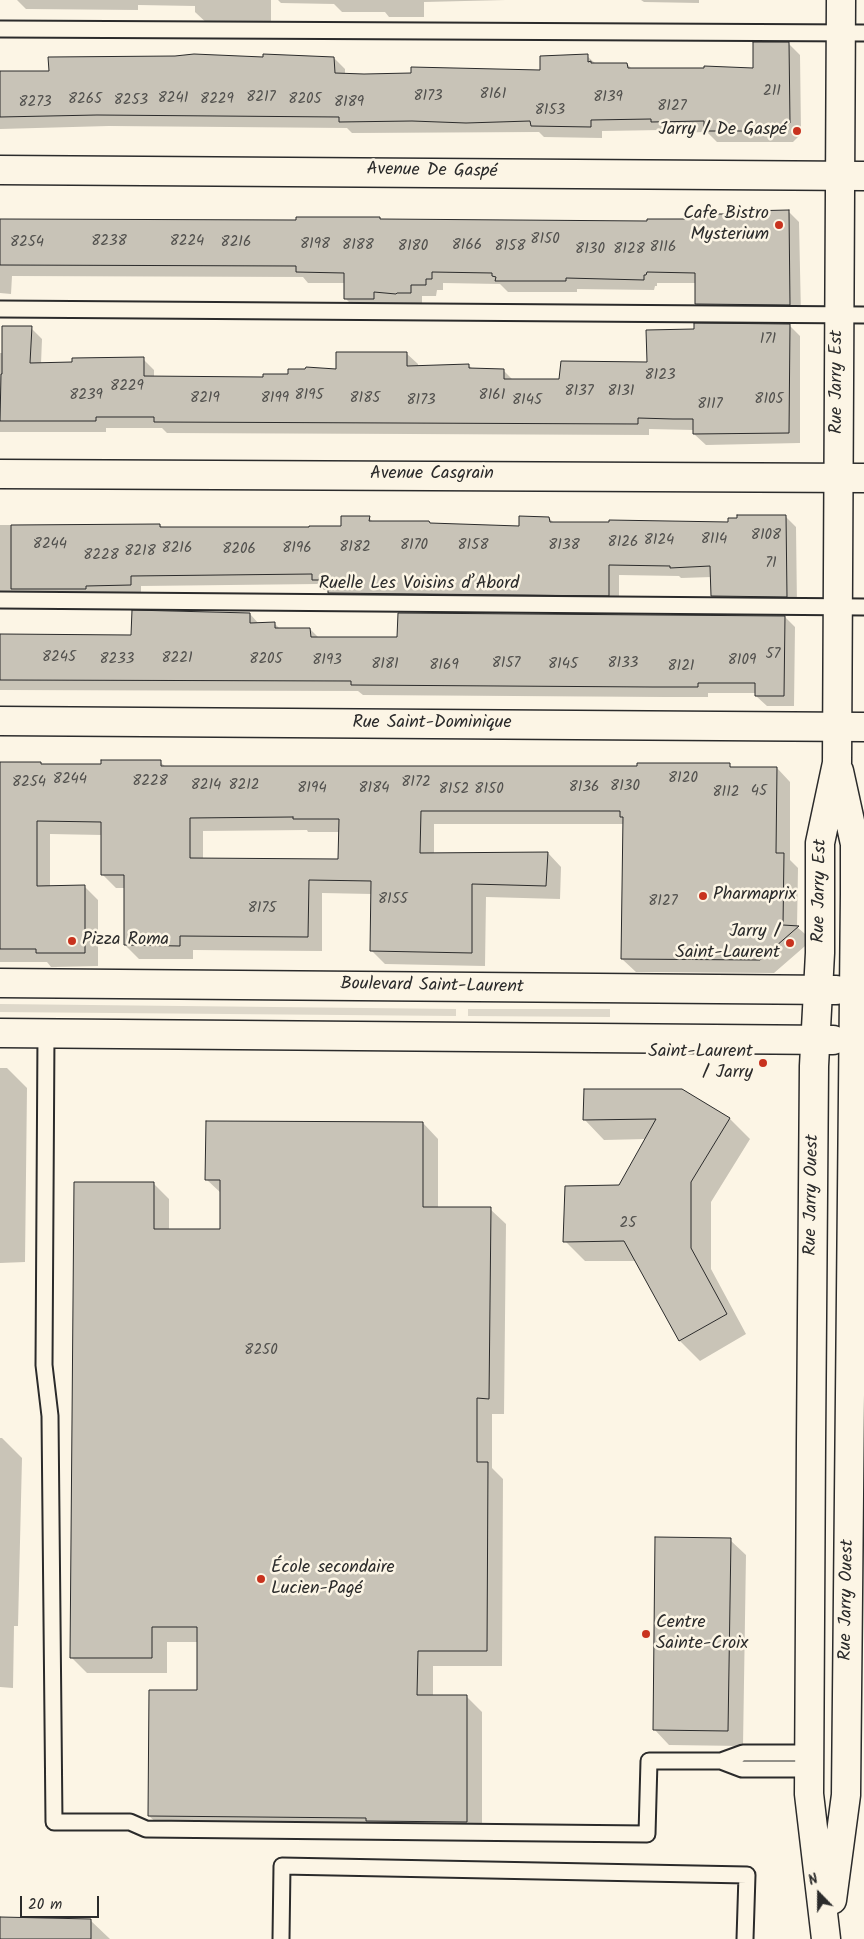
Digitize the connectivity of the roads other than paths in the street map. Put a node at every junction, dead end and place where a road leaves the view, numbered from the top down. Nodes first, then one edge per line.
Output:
1 (841, 0) edge
2 (0, 29) edge
3 (852, 33) edge
4 (0, 170) edge
5 (852, 176) edge
6 (0, 309) edge
7 (851, 315) edge
8 (0, 474) edge
9 (851, 478) edge
10 (0, 600) edge
11 (851, 607) edge
12 (0, 721) edge
13 (851, 726) edge
14 (837, 763) junction
15 (0, 983) edge
16 (818, 990) junction
17 (859, 990) edge
18 (0, 1033) edge
19 (46, 1033) junction
20 (815, 1040) junction
21 (859, 1040) edge
22 (856, 1638) edge
23 (810, 1761) junction
24 (281, 1939) edge
25 (745, 1939) edge
26 (826, 1939) edge

1 - 3 main road, Rue Jarry Est
2 - 3 lane
3 - 5 main road, Rue Jarry Est
4 - 5 main road, Avenue De Gaspé
5 - 7 main road, Rue Jarry Est
6 - 7 lane
7 - 9 main road, Rue Jarry Est
8 - 9 main road, Avenue Casgrain
9 - 11 main road, Rue Jarry Est
10 - 11 lane, Ruelle Les Voisins d’Abord
11 - 13 main road, Rue Jarry Est
12 - 13 main road, Rue Saint-Dominique
13 - 14 main road, Rue Jarry Est
14 - 16 main road, Rue Jarry Est
14 - 17 main road, Rue Jarry Est
15 - 16 main road, Boulevard Saint-Laurent
16 - 17 main road, Boulevard Saint-Laurent
16 - 20 main road, Rue Jarry Ouest
17 - 21 main road, Rue Jarry Ouest
18 - 19 main road
19 - 20 main road
19 - 23 lane
20 - 21 main road
20 - 23 main road, Rue Jarry Ouest
21 - 22 main road, Rue Jarry Ouest
22 - 26 main road, Rue Jarry Ouest
23 - 26 main road, Rue Jarry Ouest
24 - 25 lane

